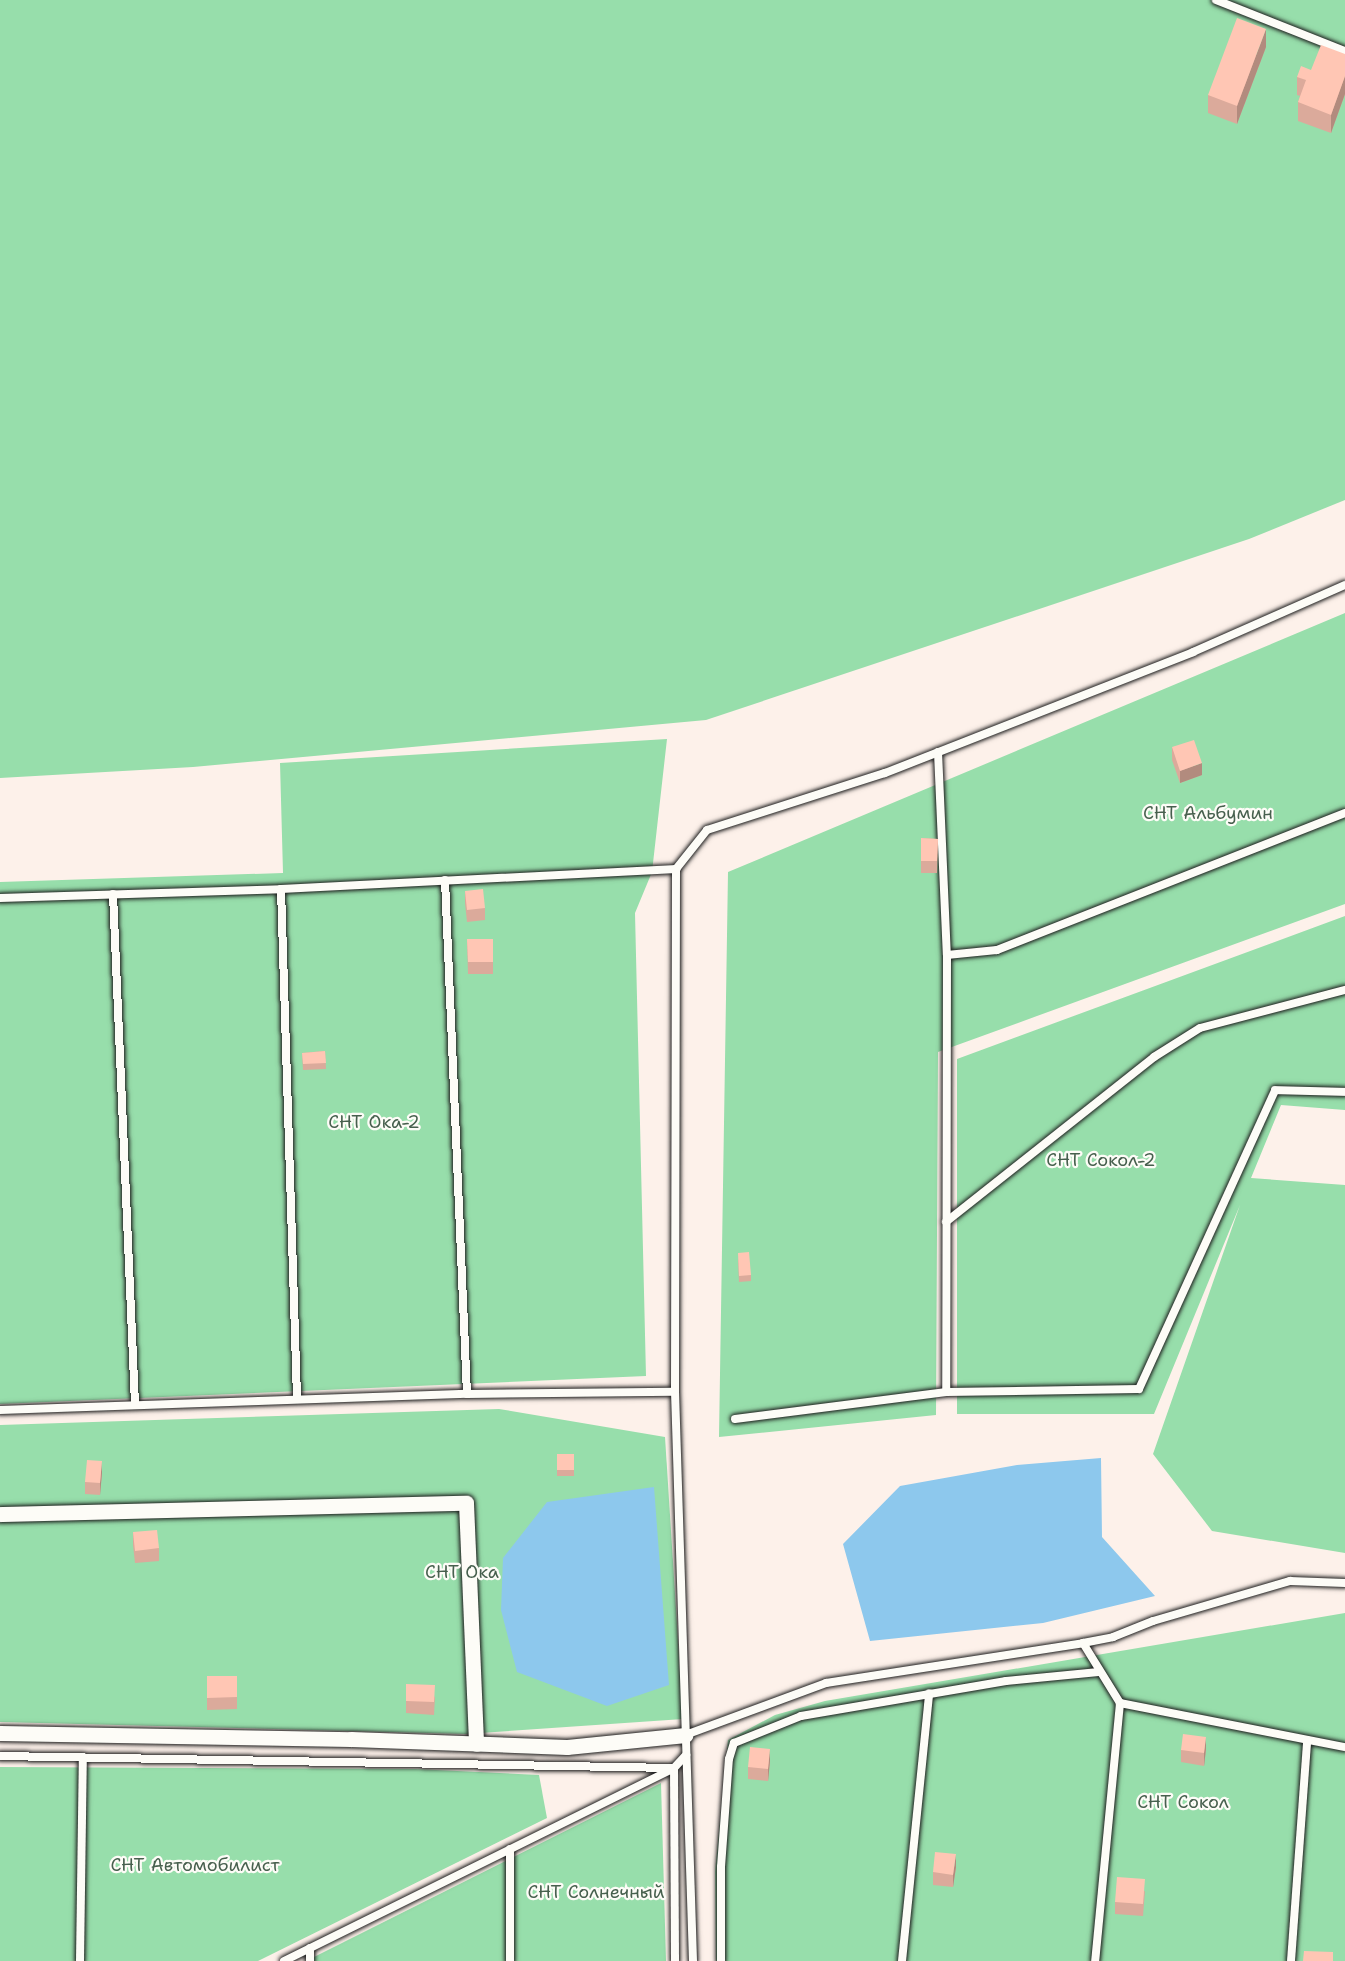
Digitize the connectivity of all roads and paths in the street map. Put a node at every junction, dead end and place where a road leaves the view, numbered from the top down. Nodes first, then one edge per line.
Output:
1 (1216, 0) edge
2 (1345, 51) edge
3 (1345, 585) edge
4 (938, 752) junction
5 (1345, 813) edge
6 (676, 869) junction
7 (445, 880) junction
8 (281, 889) junction
9 (113, 894) junction
10 (0, 898) edge
11 (947, 955) junction
12 (1345, 990) edge
13 (1345, 1092) edge
14 (946, 1222) junction
15 (675, 1392) junction
16 (946, 1392) junction
17 (467, 1394) junction
18 (297, 1400) junction
19 (135, 1405) junction
20 (0, 1410) edge
21 (735, 1419) dead end
22 (0, 1514) edge
23 (1345, 1583) edge
24 (1083, 1643) junction
25 (1099, 1672) junction
26 (929, 1693) junction
27 (1120, 1703) junction
28 (0, 1733) edge
29 (685, 1735) junction
30 (1307, 1741) junction
31 (476, 1744) junction
32 (1345, 1747) edge
33 (0, 1755) edge
34 (686, 1755) junction
35 (83, 1757) junction
36 (674, 1768) junction
37 (510, 1849) junction
38 (310, 1948) junction
39 (80, 1961) edge
40 (284, 1961) edge
41 (310, 1961) edge
42 (510, 1961) edge
43 (675, 1961) edge
44 (693, 1961) edge
45 (721, 1961) edge
46 (902, 1961) edge
47 (1095, 1961) edge
48 (1291, 1961) edge

1 - 2 lane
3 - 4 lane
4 - 6 lane
4 - 11 lane
5 - 11 lane
6 - 7 lane
6 - 15 lane
7 - 8 lane
7 - 17 lane
8 - 9 lane
8 - 18 lane
9 - 10 lane
9 - 19 lane
11 - 14 lane
12 - 14 lane
13 - 16 lane
14 - 16 lane
15 - 17 lane
15 - 29 lane
16 - 21 lane
17 - 18 lane
18 - 19 lane
19 - 20 lane
22 - 31 street
23 - 24 lane
24 - 25 lane
24 - 29 lane
25 - 26 lane
25 - 27 lane
26 - 45 lane
26 - 46 lane
27 - 30 lane
27 - 47 lane
28 - 31 street
29 - 31 street
29 - 34 lane
30 - 32 lane
30 - 48 lane
33 - 35 lane
34 - 36 lane
34 - 44 lane
35 - 36 lane
35 - 39 lane
36 - 37 lane
36 - 43 lane
37 - 38 lane
37 - 42 lane
38 - 40 lane
38 - 41 lane

